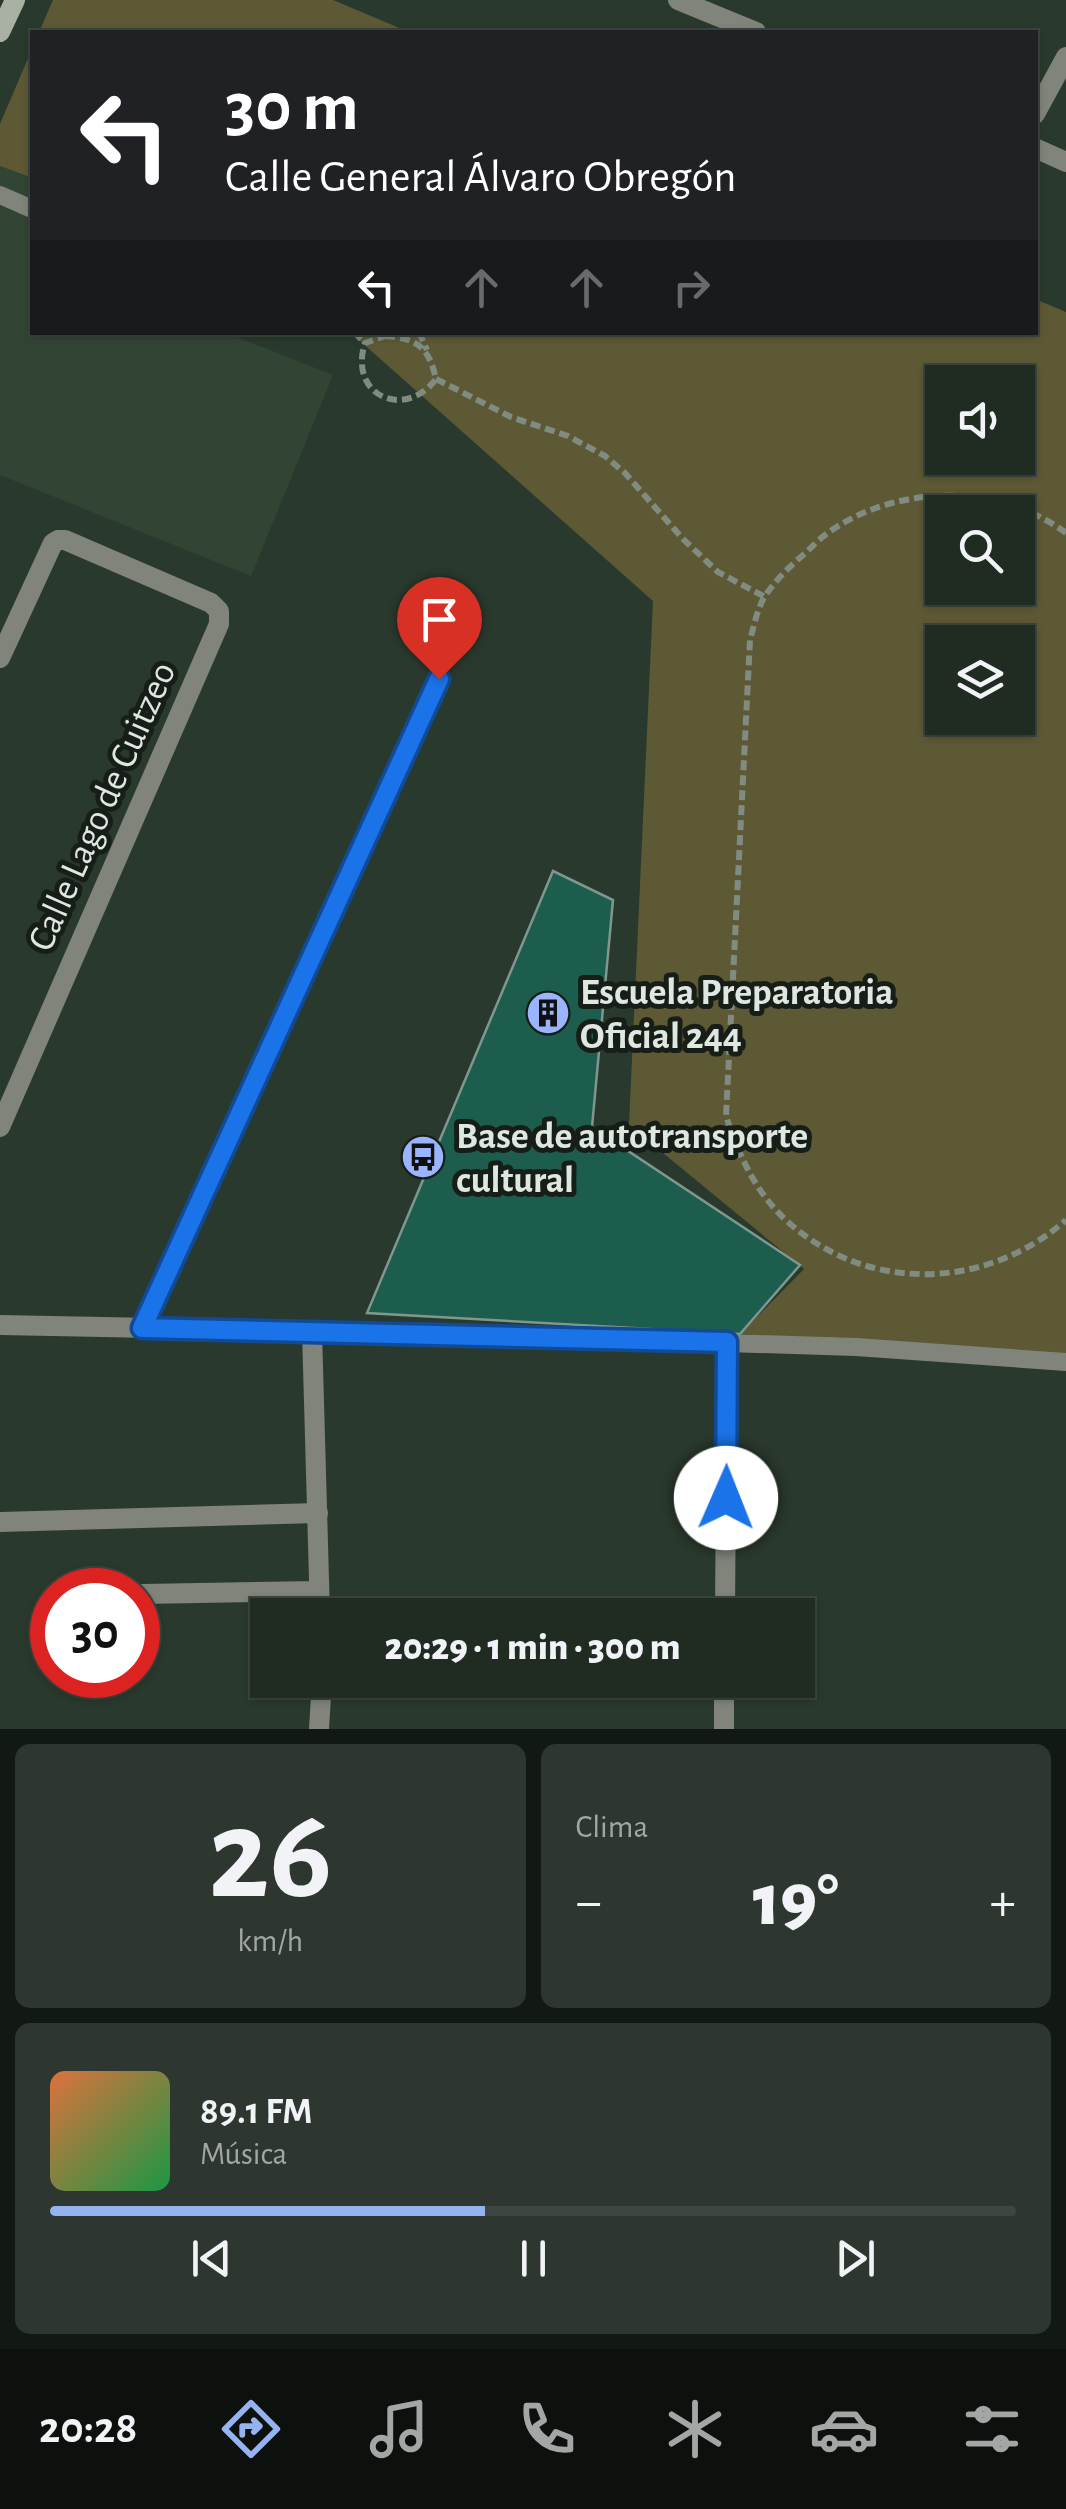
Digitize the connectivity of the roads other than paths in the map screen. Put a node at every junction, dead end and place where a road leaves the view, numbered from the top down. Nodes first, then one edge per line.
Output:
1 (15, 0) edge
2 (678, 0) edge
3 (751, 30) edge
4 (0, 32) edge
5 (1066, 58) edge
6 (1038, 109) edge
7 (1038, 149) edge
8 (1066, 162) edge
9 (0, 195) edge
10 (30, 208) edge
11 (0, 658) edge
12 (439, 679) dead end
13 (0, 1126) edge
14 (0, 1326) edge
15 (142, 1328) junction
16 (312, 1331) junction
17 (727, 1342) junction
18 (1066, 1362) edge
19 (318, 1514) junction
20 (0, 1522) edge
21 (319, 1591) junction
22 (160, 1594) edge
23 (319, 1598) edge
24 (725, 1598) edge
25 (321, 1698) edge
26 (724, 1698) edge
27 (319, 1729) edge
28 (724, 1729) edge

1 - 4 street
2 - 3 street
5 - 6 street
7 - 8 street
9 - 10 lane
11 - 13 street, Calle Lago de Cuitzeo
12 - 15 street
14 - 15 street
15 - 16 street
16 - 17 street
16 - 19 street
17 - 18 lane
17 - 24 street
19 - 20 street
19 - 21 street
21 - 22 street
21 - 23 street
25 - 27 street
26 - 28 street

